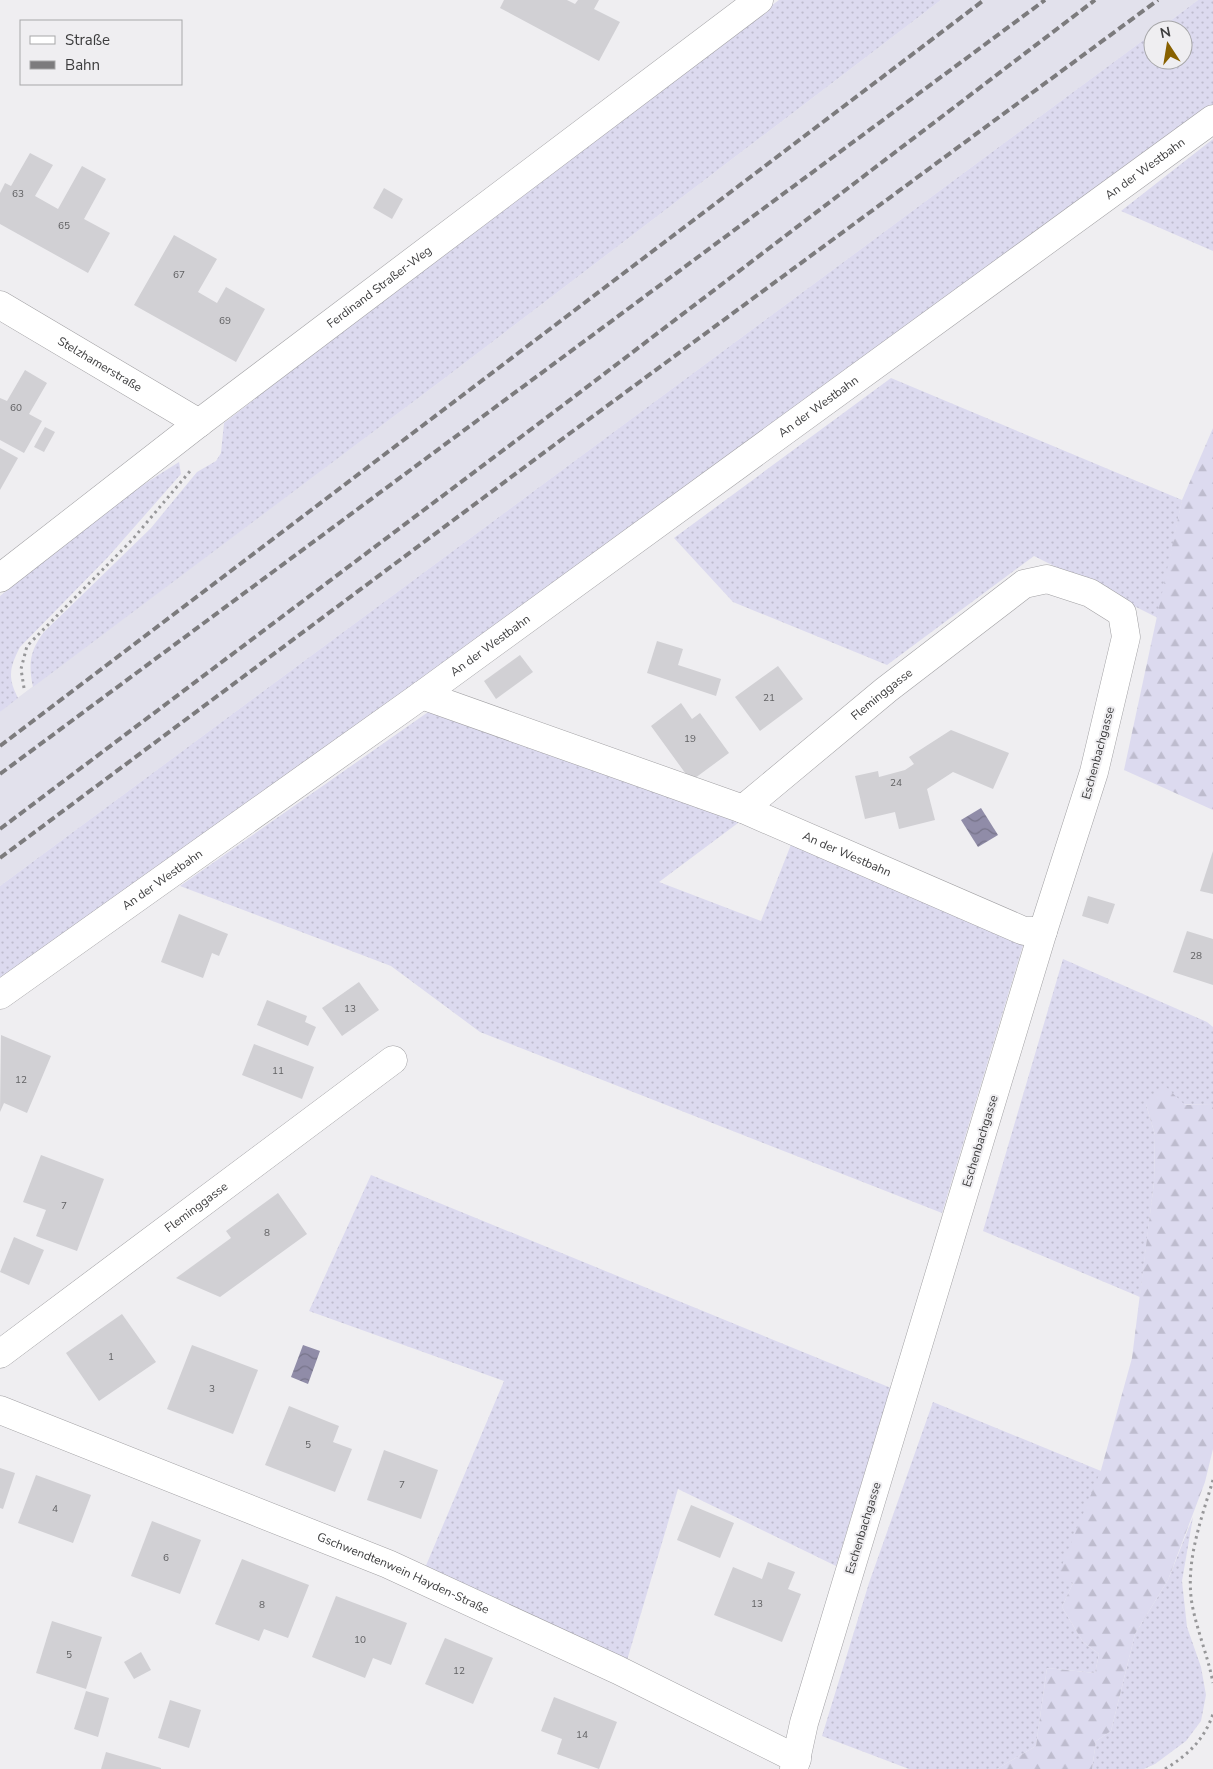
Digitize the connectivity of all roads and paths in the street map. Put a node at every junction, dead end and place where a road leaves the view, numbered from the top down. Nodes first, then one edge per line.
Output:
1 (743, 4) edge
2 (1213, 119) edge
3 (0, 306) edge
4 (198, 424) junction
5 (193, 467) dead end
6 (0, 578) edge
7 (1024, 584) joint
8 (24, 688) dead end
9 (422, 695) junction
10 (742, 809) junction
11 (1044, 931) junction
12 (0, 995) edge
13 (393, 1060) dead end
14 (0, 1354) edge
15 (0, 1410) edge
16 (1213, 1480) edge
17 (1213, 1683) edge
18 (1213, 1714) edge
19 (795, 1764) edge
20 (1165, 1769) edge

1 - 4 street, Ferdinand Straßer-Weg
2 - 9 street, An der Westbahn
3 - 4 street, Stelzhamerstraße
4 - 6 street, Ferdinand Straßer-Weg
5 - 8 path
7 - 10 street, Fleminggasse
7 - 11 street, Eschenbachgasse
9 - 10 street, An der Westbahn
9 - 12 street, An der Westbahn
10 - 11 street, An der Westbahn
11 - 19 street, Eschenbachgasse
13 - 14 street, Fleminggasse
15 - 19 street, Gschwendtenwein Hayden-Straße
16 - 17 path
18 - 20 path

